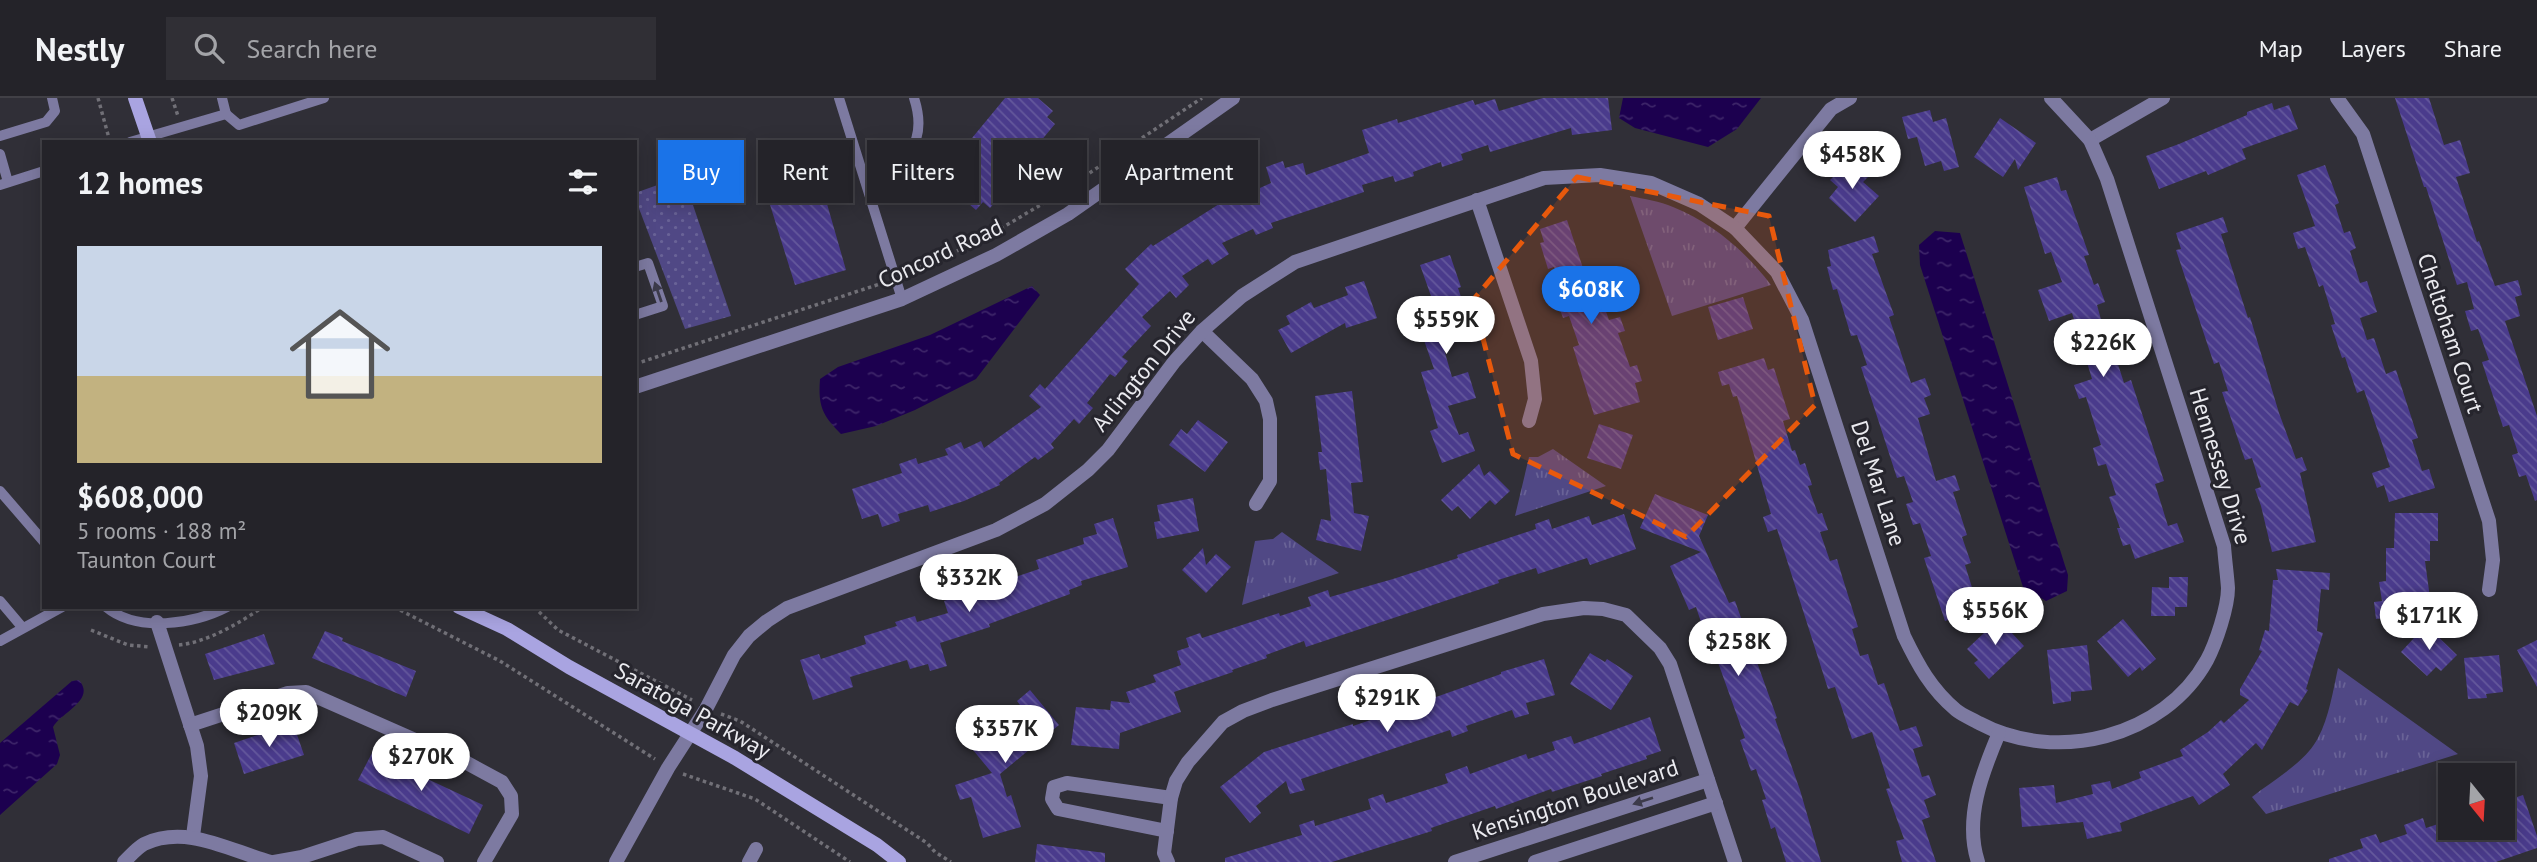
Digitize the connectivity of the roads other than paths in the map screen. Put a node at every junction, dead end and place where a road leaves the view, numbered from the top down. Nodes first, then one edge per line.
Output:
1 (52, 98) edge
2 (135, 98) edge
3 (222, 98) edge
4 (324, 98) edge
5 (839, 98) edge
6 (914, 98) edge
7 (1233, 98) edge
8 (1850, 98) edge
9 (2051, 98) edge
10 (2163, 98) edge
11 (2337, 98) edge
12 (226, 114) junction
13 (0, 136) edge
14 (149, 139) edge
15 (2090, 140) junction
16 (0, 154) edge
17 (42, 172) edge
18 (865, 180) junction
19 (4, 183) edge
20 (1477, 200) junction
21 (1735, 228) junction
22 (637, 266) edge
23 (902, 299) junction
24 (637, 314) edge
25 (1202, 331) junction
26 (637, 386) edge
27 (1529, 421) dead end
28 (0, 491) edge
29 (1256, 504) dead end
30 (42, 540) edge
31 (2489, 590) dead end
32 (0, 601) edge
33 (57, 609) edge
34 (109, 609) edge
35 (223, 609) edge
36 (463, 609) edge
37 (157, 622) junction
38 (22, 627) junction
39 (0, 641) edge
40 (190, 725) junction
41 (1998, 733) junction
42 (690, 735) junction
43 (1708, 780) junction
44 (1171, 798) junction
45 (1716, 803) junction
46 (1167, 831) junction
47 (192, 836) junction
48 (124, 862) edge
49 (269, 862) edge
50 (437, 862) edge
51 (484, 862) edge
52 (615, 862) edge
53 (899, 862) edge
54 (1168, 862) edge
55 (1455, 862) edge
56 (1535, 862) edge
57 (1735, 862) edge
58 (1978, 862) edge

1 - 13 lane
2 - 14 street
3 - 12 lane
4 - 12 lane
5 - 18 lane
6 - 18 lane
7 - 23 street, Concord Road
8 - 21 street
9 - 15 street, Hennessey Drive
10 - 15 street
11 - 31 street, Cheltoham Court
12 - 14 lane
15 - 41 street, Hennessey Drive
16 - 19 lane
17 - 19 lane
18 - 23 lane
20 - 21 street, Arlington Drive
20 - 25 street, Arlington Drive
20 - 27 street
21 - 41 street, Del Mar Lane
24 -> 22 lane
23 - 26 street, Concord Road
25 - 29 street
25 - 42 street, Arlington Drive
28 - 30 lane
32 - 38 lane
33 - 38 lane
34 - 37 lane
35 - 37 lane
36 - 42 street, Saratoga Parkway
37 - 40 street
38 - 39 lane
40 - 47 street
40 - 51 street
41 - 58 street
42 - 52 street, Arlington Drive
42 - 53 street, Saratoga Parkway
43 - 44 street
43 - 45 street
43 -> 55 street, Kensington Boulevard
44 - 46 street
44 - 46 street
45 - 56 street, Kensington Boulevard
45 - 57 street
46 - 54 street
47 - 48 street
47 - 49 street
49 - 50 street

